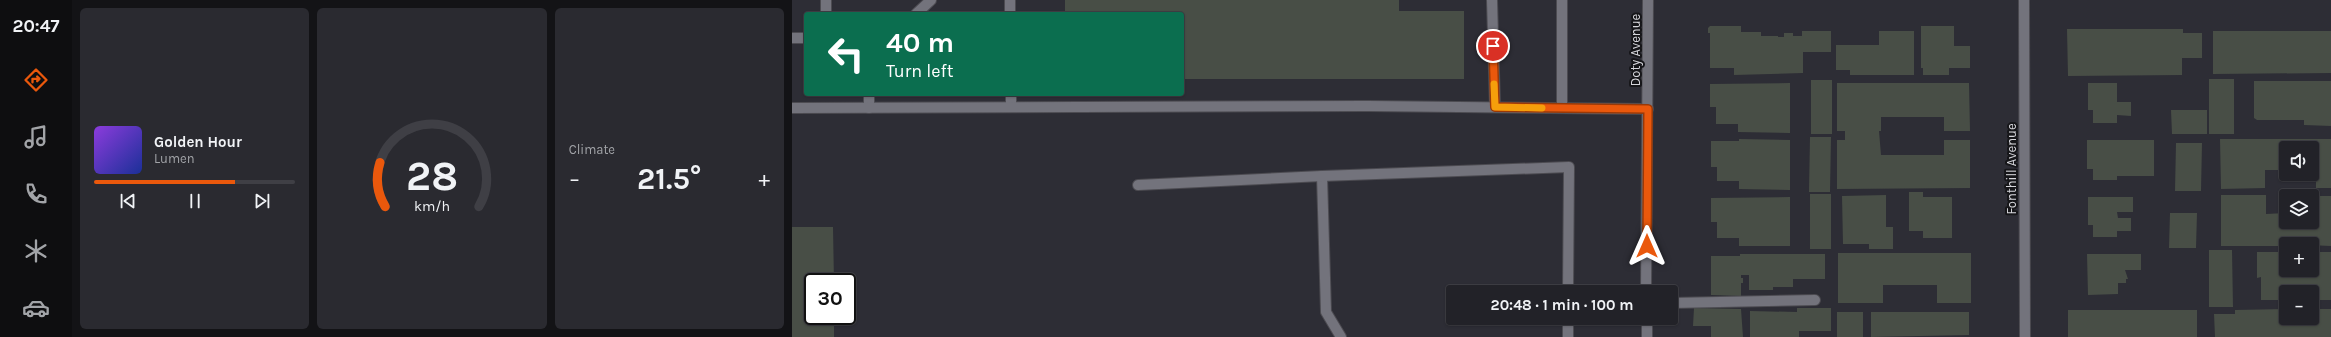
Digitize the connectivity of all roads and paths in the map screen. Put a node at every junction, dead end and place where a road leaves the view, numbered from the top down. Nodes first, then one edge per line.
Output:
1 (826, 0) edge
2 (931, 0) edge
3 (1010, 0) edge
4 (1492, 0) edge
5 (1562, 0) edge
6 (1648, 0) edge
7 (2024, 0) edge
8 (826, 12) edge
9 (918, 12) edge
10 (1010, 12) edge
11 (792, 38) edge
12 (804, 38) edge
13 (869, 96) edge
14 (1010, 96) edge
15 (1011, 107) junction
16 (1495, 107) junction
17 (792, 108) edge
18 (869, 108) junction
19 (1562, 108) junction
20 (1648, 109) junction
21 (1322, 176) junction
22 (1138, 185) dead end
23 (1568, 285) edge
24 (1646, 285) edge
25 (1815, 300) dead end
26 (1678, 302) edge
27 (1568, 325) edge
28 (1647, 325) edge
29 (1341, 337) edge
30 (1568, 337) edge
31 (1647, 337) edge
32 (2024, 337) edge

1 - 8 street
2 - 9 street
3 - 10 street
4 - 16 street
5 - 19 street
6 - 20 street, Doty Avenue
7 - 32 street, Fonthill Avenue
11 - 12 street
13 - 18 street
14 - 15 street
15 - 16 street
15 - 18 street
16 - 19 street
17 - 18 street
19 - 20 street
20 - 24 street, Doty Avenue
21 - 22 street
21 - 23 street
21 - 29 street
25 - 26 street
27 - 30 street
28 - 31 street

